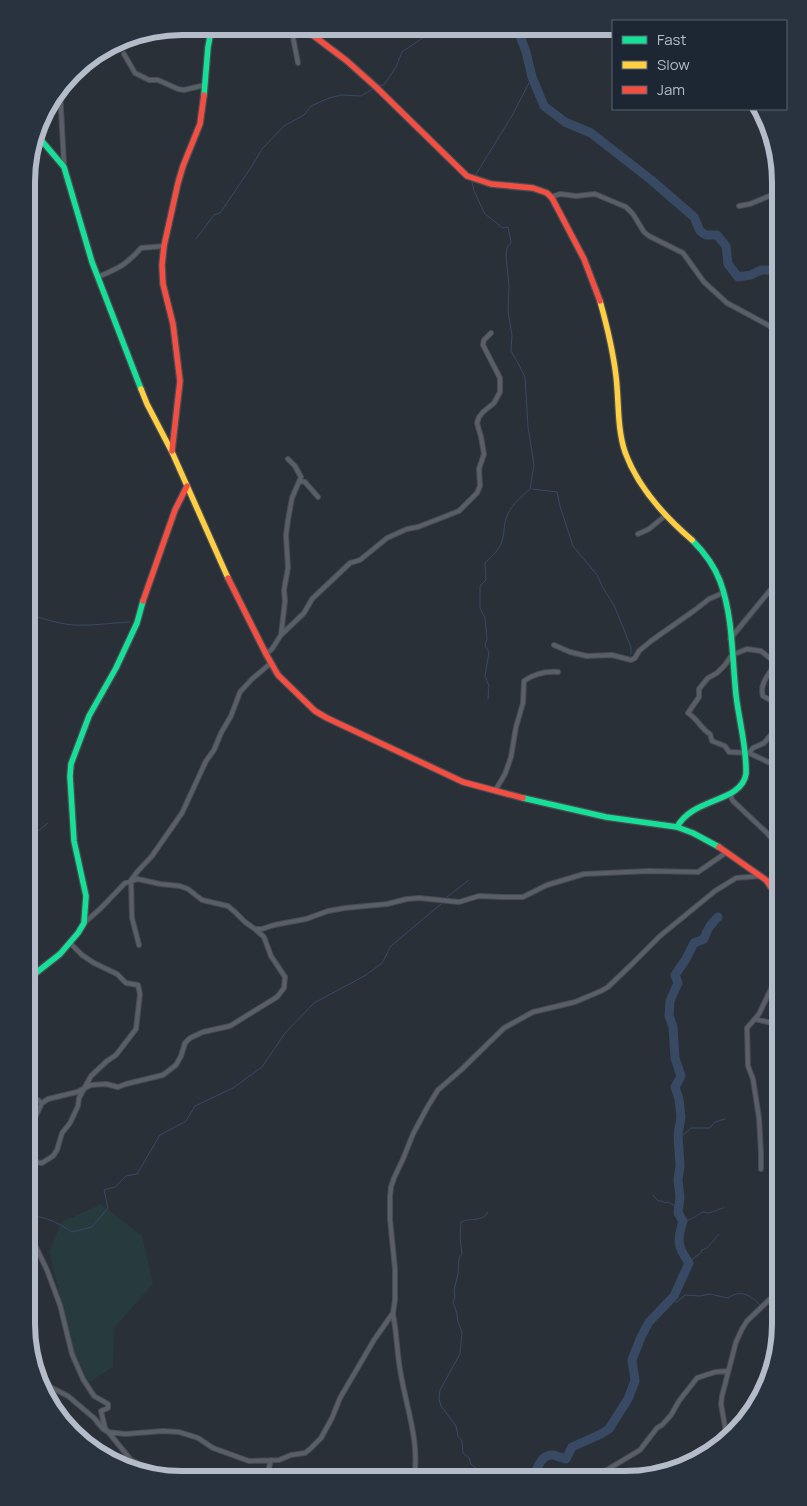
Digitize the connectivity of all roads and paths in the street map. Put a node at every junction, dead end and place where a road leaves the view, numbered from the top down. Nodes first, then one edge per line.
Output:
1 (210, 35) edge
2 (293, 35) edge
3 (313, 35) edge
4 (124, 54) dead end
5 (298, 63) dead end
6 (205, 85) junction
7 (61, 100) edge
8 (41, 140) edge
9 (64, 167) junction
10 (772, 195) edge
11 (551, 197) junction
12 (739, 206) dead end
13 (164, 246) junction
14 (98, 277) junction
15 (772, 328) edge
16 (491, 333) dead end
17 (172, 452) junction
18 (288, 459) dead end
19 (300, 481) junction
20 (188, 486) junction
21 (318, 497) dead end
22 (666, 515) junction
23 (638, 534) dead end
24 (772, 588) edge
25 (723, 593) junction
26 (281, 635) junction
27 (730, 640) junction
28 (554, 645) dead end
29 (266, 654) junction
30 (732, 655) junction
31 (772, 660) edge
32 (270, 663) junction
33 (772, 669) edge
34 (558, 672) dead end
35 (772, 701) edge
36 (772, 733) edge
37 (747, 753) junction
38 (772, 764) edge
39 (496, 791) junction
40 (732, 793) junction
41 (677, 827) junction
42 (772, 839) edge
43 (727, 852) junction
44 (760, 876) junction
45 (131, 880) junction
46 (766, 880) junction
47 (772, 880) edge
48 (772, 889) edge
49 (84, 923) junction
50 (255, 929) junction
51 (70, 943) junction
52 (139, 945) dead end
53 (35, 974) edge
54 (772, 984) edge
55 (755, 1019) junction
56 (772, 1023) edge
57 (85, 1088) junction
58 (35, 1099) edge
59 (42, 1103) junction
60 (35, 1118) edge
61 (35, 1162) edge
62 (761, 1169) dead end
63 (35, 1245) edge
64 (772, 1297) edge
65 (393, 1313) junction
66 (728, 1371) junction
67 (49, 1387) edge
68 (726, 1430) edge
69 (108, 1432) junction
70 (131, 1460) joint
71 (271, 1460) junction
72 (142, 1465) edge
73 (269, 1471) edge
74 (414, 1471) edge
75 (605, 1471) edge

1 - 6 street
2 - 5 street
3 - 11 street
4 - 6 street
6 - 13 street
7 - 9 street
8 - 9 street
9 - 14 street
10 - 12 street
11 - 15 street
11 - 22 street
13 - 14 street
13 - 17 street
14 - 17 street
16 - 26 street
17 - 20 street
18 - 19 street
19 - 21 street
19 - 26 street
20 - 29 street
20 - 49 street
22 - 23 street
22 - 25 street
24 - 27 street
25 - 27 street
25 - 28 street
26 - 29 street
27 - 30 street
29 - 32 street
30 - 31 street
30 - 37 street
30 - 37 street
32 - 39 street
32 - 45 street
33 - 35 street
34 - 39 street
36 - 37 street
37 - 38 street
37 - 40 street
39 - 41 street
40 - 41 street
40 - 42 street
41 - 43 street
43 - 44 street
43 - 50 street
44 - 46 street
44 - 65 street
45 - 49 street
45 - 50 street
45 - 52 street
46 - 47 street
46 - 48 street
49 - 51 street
50 - 57 street
51 - 53 street
51 - 57 street
54 - 55 street
55 - 56 street
55 - 62 street
57 - 59 street
57 - 61 street
58 - 59 street
59 - 60 street
63 - 69 street
64 - 66 street
65 - 71 street
65 - 74 street
66 - 68 street
66 - 75 street
67 - 69 street
69 - 70 street
69 - 71 street
70 - 72 street
71 - 73 street

